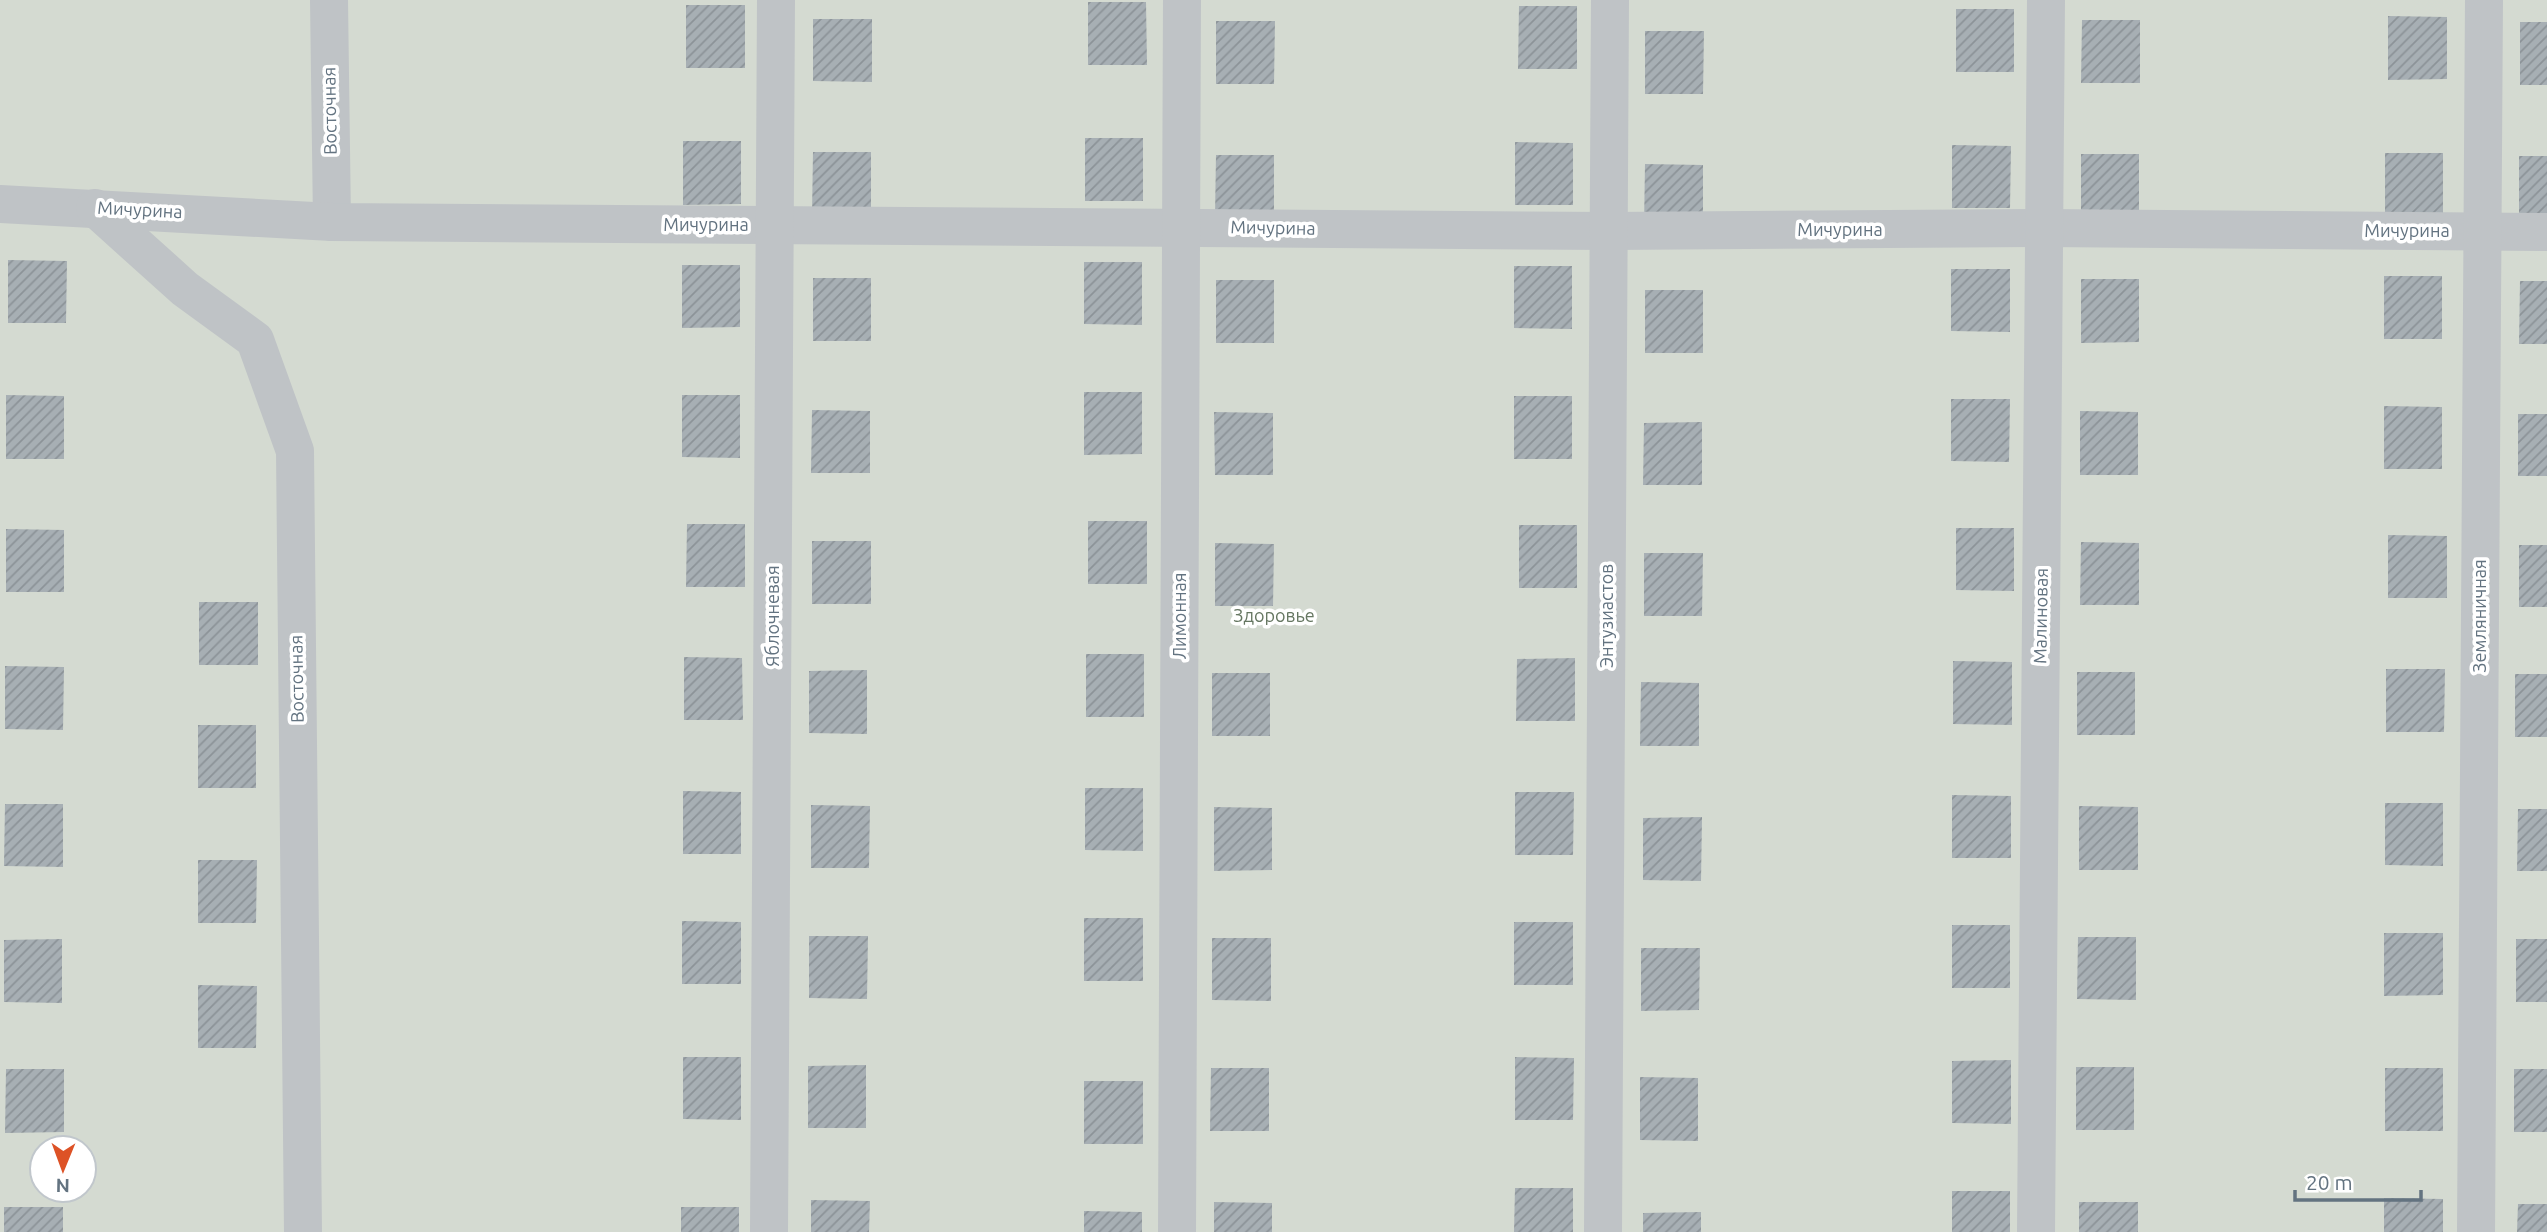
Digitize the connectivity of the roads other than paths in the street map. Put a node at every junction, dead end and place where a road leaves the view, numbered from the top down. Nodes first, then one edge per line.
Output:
1 (329, 0) edge
2 (776, 0) edge
3 (1182, 0) edge
4 (1610, 0) edge
5 (2046, 0) edge
6 (2484, 0) edge
7 (0, 204) edge
8 (95, 208) junction
9 (332, 222) junction
10 (776, 225) junction
11 (1182, 226) junction
12 (2045, 228) junction
13 (1610, 231) junction
14 (2482, 231) junction
15 (2547, 232) edge
16 (303, 1232) edge
17 (769, 1232) edge
18 (1177, 1232) edge
19 (1603, 1232) edge
20 (2036, 1232) edge
21 (2476, 1232) edge

1 - 9 street, Восточная
2 - 10 street, Яблочневая
3 - 11 street, Лимонная
4 - 13 street, Энтузиастов
5 - 12 street, Малиновая
6 - 14 street, Земляничная
7 - 8 street, Мичурина
8 - 9 street, Мичурина
8 - 16 street, Восточная
9 - 10 street, Мичурина
10 - 11 street, Мичурина
10 - 17 street, Яблочневая
11 - 13 street, Мичурина
11 - 18 street, Лимонная
12 - 13 street, Мичурина
12 - 14 street, Мичурина
12 - 20 street, Малиновая
13 - 19 street, Энтузиастов
14 - 15 street, Мичурина
14 - 21 street, Земляничная

